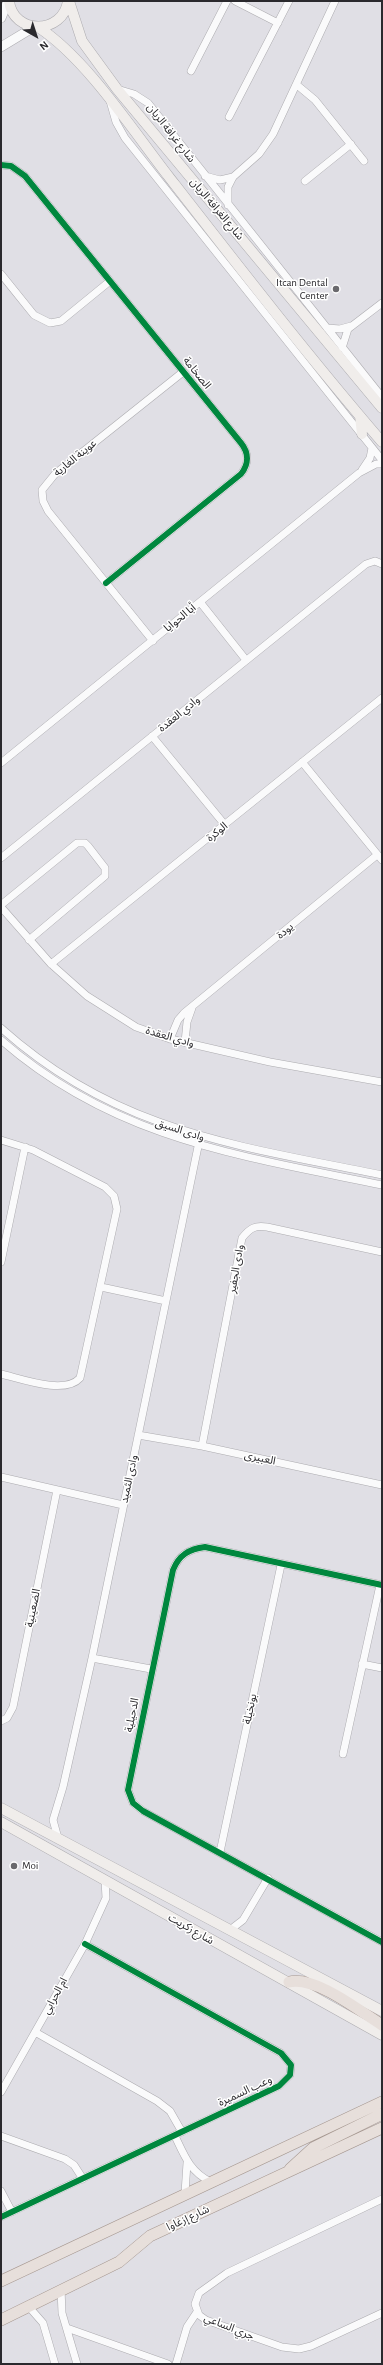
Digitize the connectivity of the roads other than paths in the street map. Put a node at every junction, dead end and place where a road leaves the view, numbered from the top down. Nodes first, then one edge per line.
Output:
1 (9, 1) edge
2 (68, 1) edge
3 (227, 1) edge
4 (234, 1) edge
5 (289, 1) edge
6 (335, 1) edge
7 (1, 18) edge
8 (278, 23) junction
9 (36, 27) junction
10 (1, 47) edge
11 (191, 70) dead end
12 (297, 85) junction
13 (117, 89) junction
14 (110, 101) junction
15 (228, 117) dead end
16 (351, 144) junction
17 (364, 161) dead end
18 (1, 165) edge
19 (205, 176) junction
20 (233, 177) junction
21 (305, 181) dead end
22 (228, 205) junction
23 (1, 274) edge
24 (110, 281) junction
25 (382, 303) edge
26 (301, 309) junction
27 (316, 315) junction
28 (353, 325) junction
29 (327, 328) junction
30 (342, 348) junction
31 (356, 366) junction
32 (183, 372) junction
33 (365, 386) junction
34 (382, 397) edge
35 (382, 408) edge
36 (360, 416) junction
37 (362, 434) junction
38 (382, 442) edge
39 (372, 448) junction
40 (382, 460) edge
41 (382, 464) edge
42 (359, 473) junction
43 (382, 564) edge
44 (106, 583) junction
45 (200, 602) junction
46 (153, 641) junction
47 (246, 660) junction
48 (382, 698) edge
49 (152, 736) junction
50 (302, 762) junction
51 (1, 763) edge
52 (225, 826) junction
53 (380, 857) edge
54 (1, 858) edge
55 (1, 906) edge
56 (29, 940) junction
57 (51, 964) junction
58 (192, 1008) junction
59 (1, 1028) edge
60 (170, 1039) junction
61 (1, 1040) edge
62 (184, 1042) junction
63 (382, 1082) edge
64 (200, 1137) junction
65 (1, 1140) edge
66 (198, 1145) junction
67 (25, 1147) junction
68 (382, 1176) edge
69 (382, 1185) edge
70 (382, 1252) edge
71 (1, 1262) edge
72 (101, 1287) junction
73 (166, 1301) junction
74 (1, 1374) edge
75 (138, 1435) junction
76 (202, 1446) junction
77 (1, 1477) edge
78 (382, 1485) edge
79 (57, 1490) junction
80 (123, 1506) junction
81 (281, 1565) junction
82 (381, 1585) edge
83 (92, 1658) junction
84 (362, 1664) junction
85 (382, 1668) edge
86 (151, 1669) junction
87 (1, 1722) edge
88 (343, 1754) dead end
89 (1, 1808) edge
90 (53, 1820) junction
91 (1, 1822) edge
92 (40, 1830) junction
93 (58, 1838) junction
94 (220, 1852) junction
95 (268, 1878) junction
96 (105, 1880) junction
97 (123, 1890) junction
98 (106, 1898) junction
99 (243, 1920) junction
100 (230, 1930) junction
101 (240, 1936) junction
102 (382, 1942) edge
103 (85, 1944) junction
104 (288, 1982) junction
105 (382, 2011) edge
106 (382, 2025) edge
107 (35, 2032) junction
108 (382, 2035) edge
109 (1, 2092) edge
110 (382, 2102) edge
111 (382, 2114) edge
112 (382, 2128) edge
113 (178, 2134) junction
114 (1, 2136) edge
115 (187, 2163) junction
116 (287, 2172) junction
117 (84, 2178) junction
118 (210, 2182) junction
119 (1, 2192) edge
120 (185, 2193) junction
121 (382, 2199) edge
122 (12, 2212) junction
123 (1, 2217) edge
124 (1, 2281) edge
125 (61, 2289) junction
126 (29, 2307) junction
127 (197, 2312) junction
128 (382, 2313) edge
129 (1, 2320) edge
130 (67, 2328) junction
131 (55, 2364) edge
132 (77, 2364) edge
133 (168, 2364) edge
134 (176, 2364) edge

1 - 7 street
1 - 9 main road, شارع الغرافة الريان
2 - 9 main road
2 - 13 main road, شارع الغرافة الريان
3 - 11 street
4 - 8 street
5 - 8 street
6 - 12 street
8 - 15 street
9 - 10 street
9 - 14 main road, شارع الغرافة الريان
12 - 16 street
12 - 20 street
13 - 19 street, شارع غرافة الريان
13 - 26 main road, شارع الغرافة الريان
14 - 36 main road, شارع الغرافة الريان
14 - 37 street, شارع الغرافة الريان
16 - 17 street
16 - 21 street
18 - 24 street, الصخامة
19 - 20 street
19 - 22 street, شارع غرافة الريان
20 - 22 street
22 - 27 street, شارع غرافة الريان
23 - 24 street
24 - 32 street, الصخامة
25 - 28 street
26 - 27 main road
26 - 33 main road, شارع الغرافة الريان
27 - 29 street, شارع غرافة الريان
28 - 29 street
28 - 30 street
29 - 30 street, شارع غرافة الريان
30 - 31 street, شارع غرافة الريان
31 - 33 main road
31 - 34 street, شارع غرافة الريان
32 - 44 street, عوينة الغارية
32 - 44 street, الصخامة
33 - 35 main road, شارع الغرافة الريان
36 - 37 main road
36 - 38 main road, شارع الغرافة الريان
37 - 39 street, شارع الغرافة الريان
39 - 40 street, شارع الغرافة الريان
39 - 42 street, أبا الحوايا
41 - 42 street, أبا الحوايا
42 - 45 street, أبا الحوايا
43 - 47 street, وادي العقدة
44 - 46 street, عوينة الغارية
45 - 46 street, أبا الحوايا
45 - 47 street
46 - 51 street, أبا الحوايا
47 - 49 street, وادي العقدة
48 - 50 street, الوكرة
49 - 52 street
49 - 54 street, وادي العقدة
50 - 52 street, الوكرة
50 - 53 street
52 - 57 street, الوكرة
53 - 58 street, يودة
55 - 56 street, وادي العقدة
55 - 56 street
56 - 57 street, وادي العقدة
57 - 60 street, وادي العقدة
58 - 60 street, يودة
58 - 62 street
59 - 64 street, وادى السيق
60 - 62 street, وادي العقدة
61 - 66 street, وادى السيق
62 - 63 street, وادي العقدة
64 - 66 street, وادى الثميد
64 - 68 street, وادى السيق
65 - 67 street
66 - 69 street, وادى السيق
66 - 73 street, وادى الثميد
67 - 71 street
67 - 72 street
70 - 76 street, وادى الجفير
72 - 73 street
72 - 74 street
73 - 75 street, وادى الثميد
75 - 76 street, العبيرى
75 - 80 street, وادى الثميد
76 - 78 street, العبيرى
77 - 79 street
79 - 80 street
79 - 87 street, الضعينية
80 - 83 street, وادى الثميد
81 - 82 street, الدحيلية
81 - 86 street, الدحيلية
81 - 94 street, بونخيلة
82 - 84 street
83 - 86 street
83 - 90 street, وادى الثميد
84 - 85 street
84 - 88 street
86 - 94 street, الدحيلية
89 - 92 main road, شارع زكريت
90 - 92 street
90 - 93 street
91 - 96 main road, شارع زكريت
92 - 93 main road, شارع زكريت
93 - 100 main road, شارع زكريت
94 - 95 street, الدحيلية
95 - 99 street
95 - 102 street, الدحيلية
96 - 97 main road, شارع زكريت
96 - 98 street, ام الحرابي
97 - 98 street
97 - 104 main road, شارع زكريت
98 - 103 street, ام الحرابي
99 - 100 street
99 - 101 street
100 - 101 main road, شارع زكريت
101 - 105 main road, شارع زكريت
103 - 107 street, ام الحرابي
103 - 113 street, وعب السميرة
104 - 106 main road
104 - 108 main road, شارع زكريت
107 - 109 street, ام الحرابي
107 - 113 street
110 - 118 main road
111 - 116 main road
112 - 116 main road, شارع إزغاوا
113 - 115 street
113 - 117 street, وعب السميرة
114 - 117 street
115 - 118 street
115 - 120 street
116 - 125 main road, شارع إزغاوا
117 - 122 street, وعب السميرة
118 - 120 main road
119 - 122 street
120 - 124 main road
121 - 127 street, جري الساعي
122 - 123 street, وعب السميرة
125 - 126 main road, شارع إزغاوا
125 - 130 street
126 - 129 main road, شارع إزغاوا
126 - 131 street
127 - 128 street, جري الساعي
127 - 134 street
130 - 132 street
130 - 133 street

